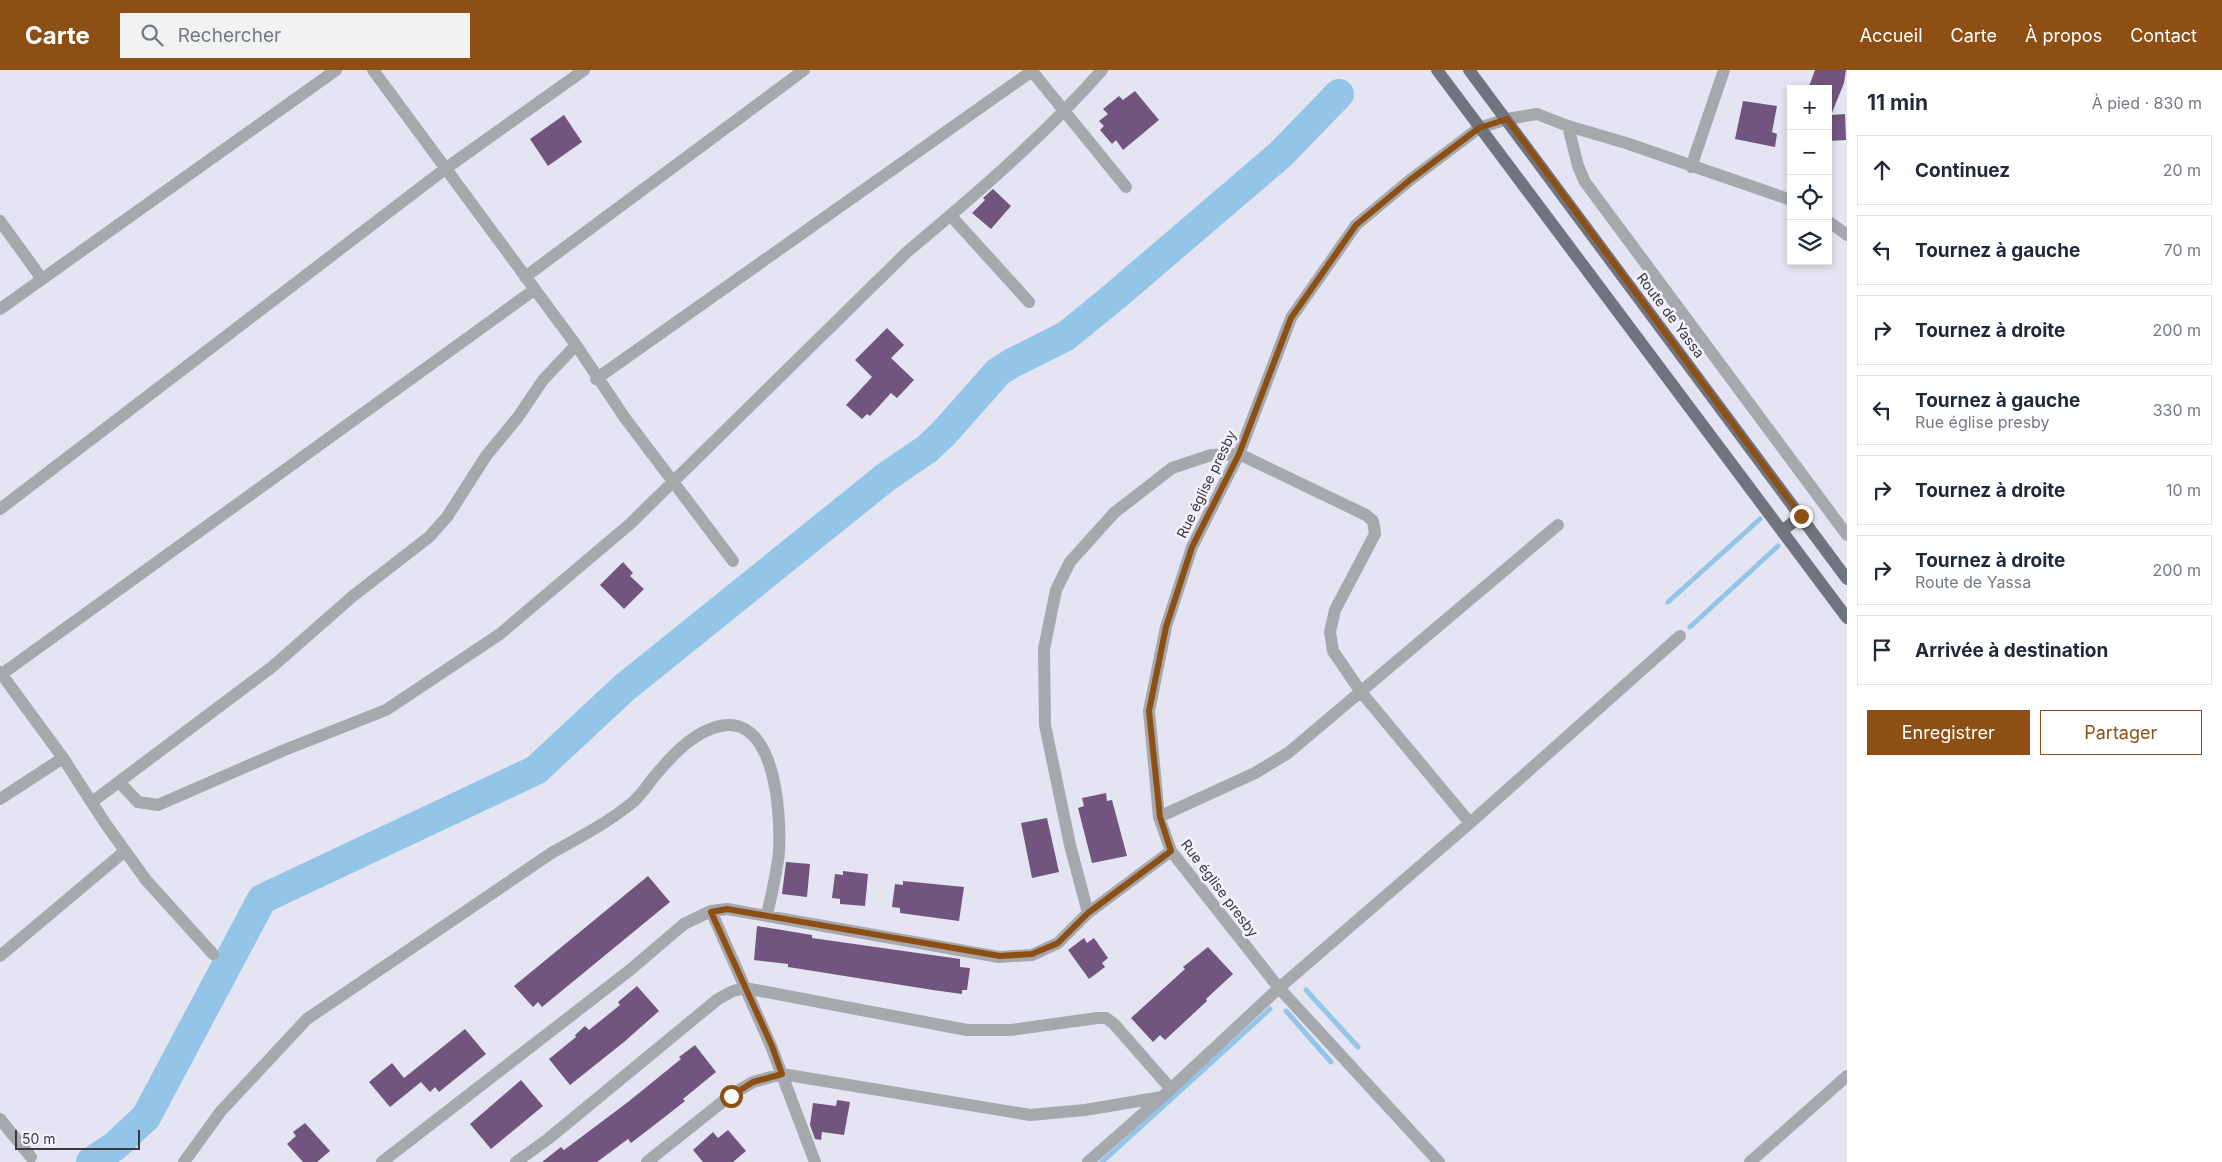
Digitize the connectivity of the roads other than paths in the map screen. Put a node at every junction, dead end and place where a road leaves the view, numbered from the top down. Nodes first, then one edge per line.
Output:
1 (336, 70) edge
2 (373, 70) edge
3 (584, 70) edge
4 (804, 70) edge
5 (1032, 70) edge
6 (1102, 70) edge
7 (1437, 70) edge
8 (1469, 70) edge
9 (1724, 70) edge
10 (1064, 113) junction
11 (1507, 119) junction
12 (1568, 126) junction
13 (1479, 128) junction
14 (1691, 166) junction
15 (445, 169) junction
16 (1126, 187) dead end
17 (1787, 199) edge
18 (951, 216) junction
19 (0, 221) edge
20 (1832, 224) edge
21 (1847, 235) edge
22 (525, 277) junction
23 (42, 279) junction
24 (534, 290) junction
25 (1029, 302) dead end
26 (0, 309) edge
27 (576, 345) junction
28 (596, 379) junction
29 (1239, 454) junction
30 (673, 480) junction
31 (0, 509) edge
32 (1801, 516) junction
33 (1558, 525) dead end
34 (1782, 531) junction
35 (1847, 535) edge
36 (733, 561) dead end
37 (1847, 579) edge
38 (1847, 618) edge
39 (1680, 636) dead end
40 (1, 673) edge
41 (1361, 692) junction
42 (63, 758) junction
43 (119, 782) junction
44 (0, 799) edge
45 (92, 802) junction
46 (1160, 817) junction
47 (1470, 824) junction
48 (125, 851) junction
49 (1171, 851) junction
50 (711, 912) junction
51 (1088, 913) junction
52 (767, 916) junction
53 (213, 954) dead end
54 (0, 956) edge
55 (745, 988) junction
56 (1278, 988) junction
57 (782, 1074) junction
58 (1847, 1076) edge
59 (1167, 1093) junction
60 (0, 1119) edge
61 (31, 1157) dead end
62 (184, 1162) edge
63 (382, 1162) edge
64 (516, 1162) edge
65 (648, 1162) edge
66 (814, 1162) edge
67 (1088, 1162) edge
68 (1439, 1162) edge
69 (1750, 1162) edge

1 - 23 street
2 - 15 street
3 - 15 street
4 - 22 street
5 - 10 street
5 - 28 street
6 - 10 street
7 - 13 main road
8 - 11 main road, Route de Yassa
9 - 14 street
10 - 16 street
10 - 18 street
11 - 12 street, Rue église presby
11 - 13 street, Rue église presby
11 - 32 main road, Route de Yassa
12 - 14 street, Rue église presby
12 - 35 street
13 - 29 street, Rue église presby
13 - 34 main road
14 - 17 street, Rue église presby
15 - 22 street
15 - 31 street
18 - 25 street
18 - 30 street
19 - 23 street
20 - 21 street
22 - 24 street
23 - 26 street
24 - 27 street
24 - 40 street
27 - 28 street
27 - 43 street
28 - 30 street
29 - 41 street
29 - 46 street, Rue église presby
29 - 51 street
30 - 36 street
30 - 43 street
32 - 34 main road
32 - 37 main road, Route de Yassa
33 - 41 street
34 - 38 main road
39 - 47 street
40 - 42 street
41 - 46 street
41 - 47 street
42 - 44 street
42 - 45 street
43 - 45 street
45 - 48 street
46 - 49 street, Rue église presby
47 - 56 street
48 - 53 street
48 - 54 street
49 - 51 street
49 - 56 street, Rue église presby
50 - 52 street
50 - 55 street
50 - 63 street
51 - 52 street
52 - 62 street
55 - 57 street
55 - 59 street
55 - 64 street
56 - 59 street
56 - 68 street, Rue église presby
57 - 59 street
57 - 65 street
57 - 66 street
58 - 69 street
59 - 67 street
60 - 61 street

